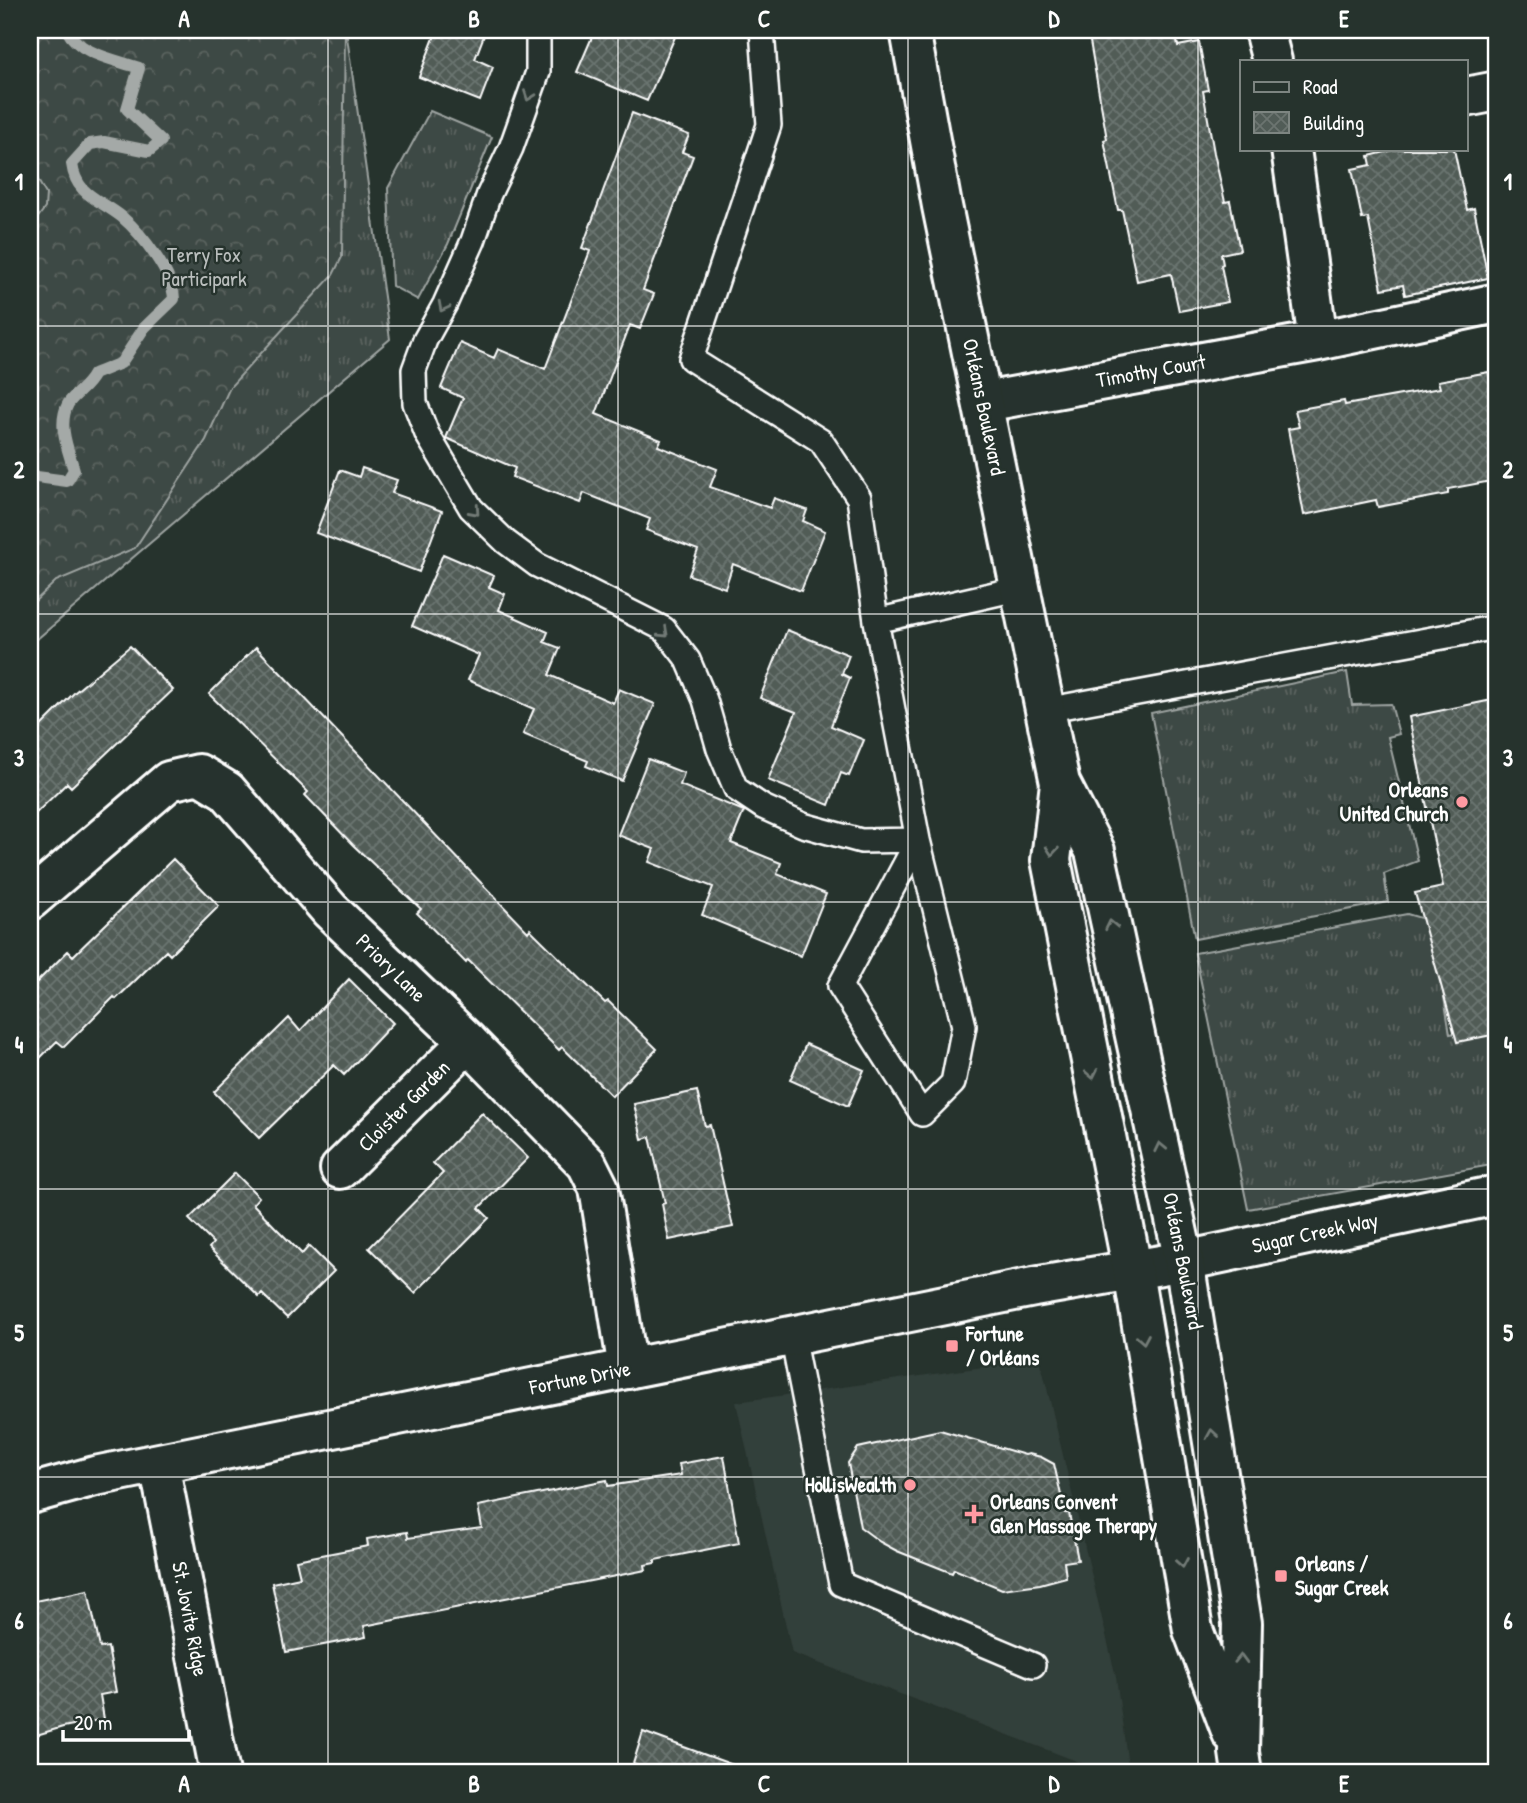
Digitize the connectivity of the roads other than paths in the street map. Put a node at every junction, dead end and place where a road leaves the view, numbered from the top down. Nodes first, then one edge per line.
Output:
1 (538, 30) edge
2 (762, 30) edge
3 (911, 30) edge
4 (1264, 30) edge
5 (1272, 60) edge
6 (1497, 91) edge
7 (1468, 97) edge
8 (1291, 150) edge
9 (1497, 303) edge
10 (1318, 341) junction
11 (984, 402) junction
12 (1021, 588) junction
13 (876, 621) junction
14 (1497, 627) edge
15 (1045, 710) junction
16 (1060, 783) junction
17 (918, 840) junction
18 (30, 900) edge
19 (468, 1042) junction
20 (340, 1169) dead end
21 (1497, 1195) edge
22 (1184, 1261) junction
23 (1133, 1272) junction
24 (792, 1336) junction
25 (628, 1369) junction
26 (159, 1464) junction
27 (30, 1494) edge
28 (1033, 1665) dead end
29 (1241, 1763) edge
30 (220, 1773) edge

1 -> 17 lane
2 - 13 lane
3 - 11 street, Orléans Boulevard
4 - 5 street
6 - 7 street
8 - 10 street
9 - 10 street, Timothy Court
10 - 11 street, Timothy Court
11 - 12 street, Orléans Boulevard
12 - 13 lane
12 - 15 street, Orléans Boulevard
13 - 17 lane
14 - 15 lane
15 - 16 street, Orléans Boulevard
22 -> 16 street, Orléans Boulevard
16 -> 23 street, Orléans Boulevard
17 - 17 lane
18 - 19 street, Priory Lane
19 - 20 street, Cloister Garden
19 - 25 street, Priory Lane
21 - 22 street, Sugar Creek Way
22 - 23 street, Sugar Creek Way
29 -> 22 street, Orléans Boulevard
23 - 24 street, Fortune Drive
23 -> 29 street, Orléans Boulevard
24 - 25 street, Fortune Drive
24 - 28 lane
25 - 26 street, Fortune Drive
26 - 27 street, Fortune Drive
26 - 30 street, St. Jovite Ridge

